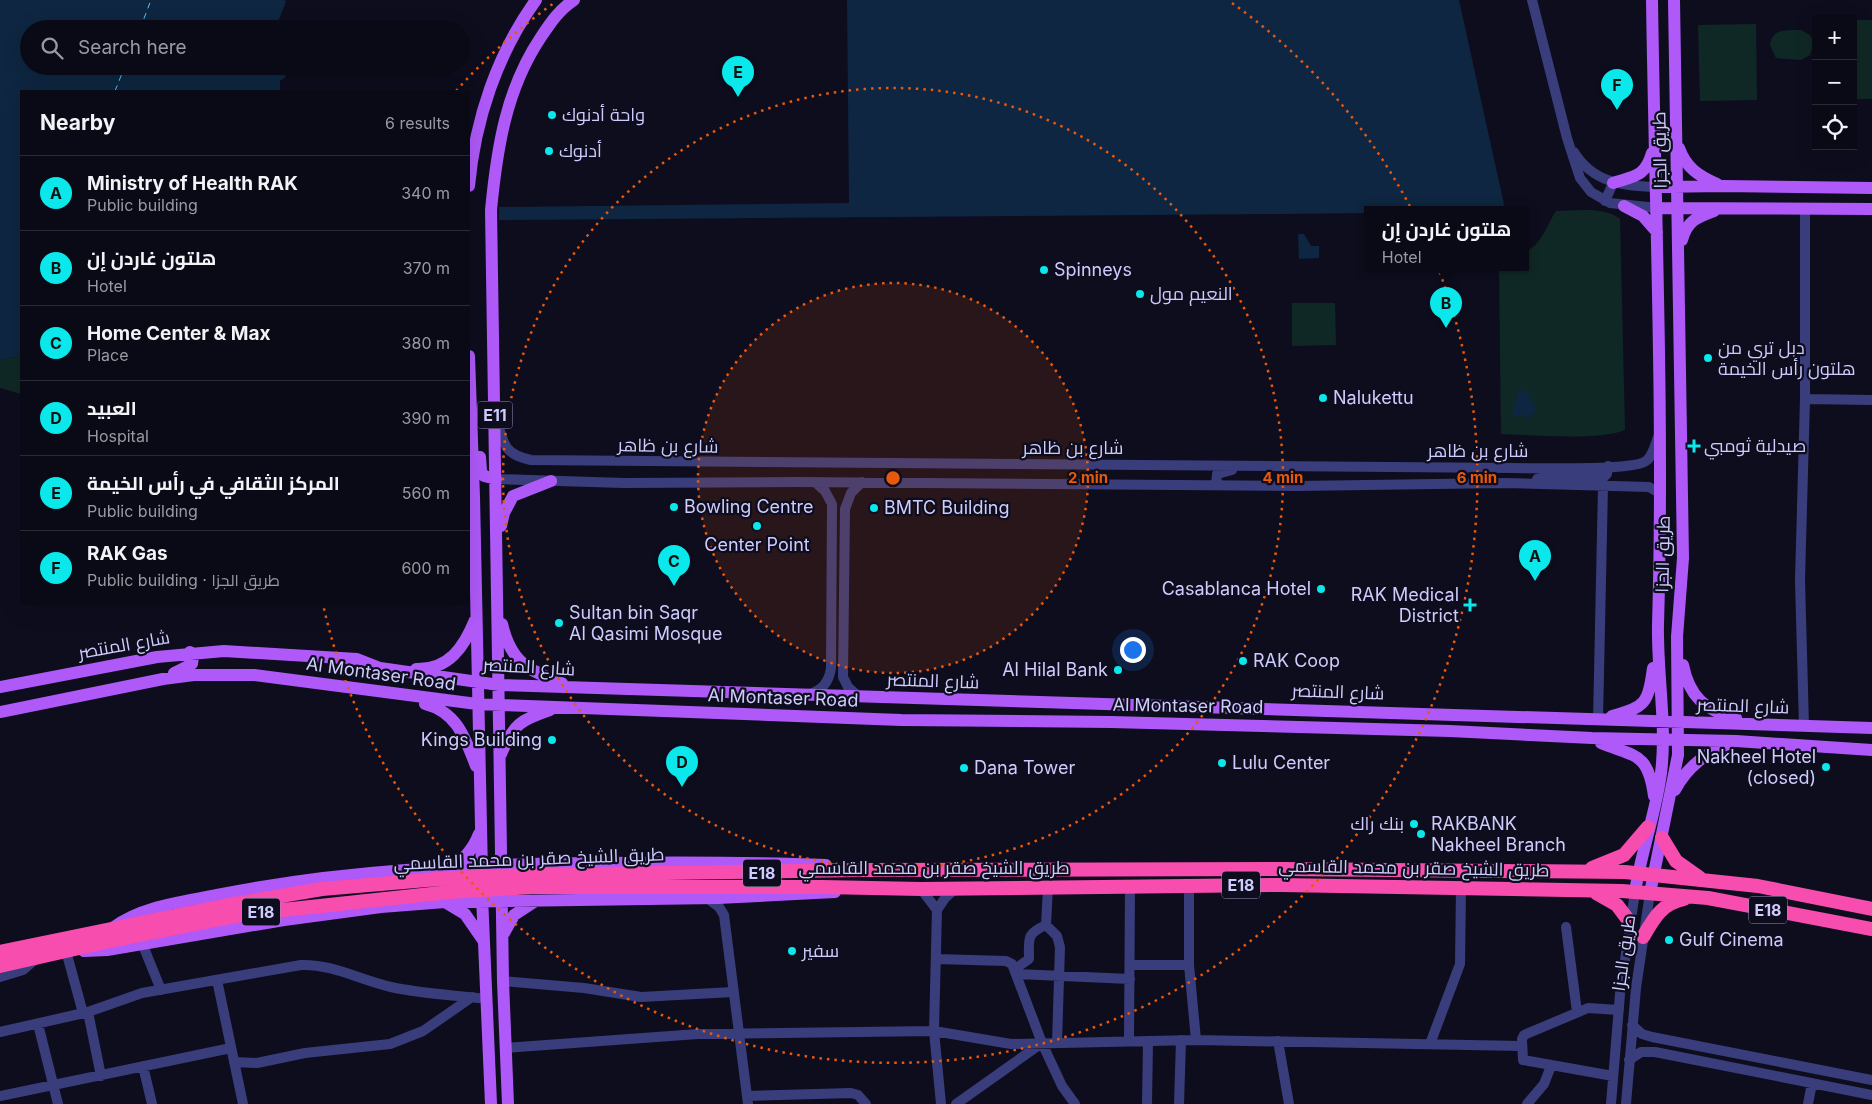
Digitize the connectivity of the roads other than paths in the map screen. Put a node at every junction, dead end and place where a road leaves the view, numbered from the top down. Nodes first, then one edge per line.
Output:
1 (524, 0) edge
2 (536, 0) edge
3 (574, 0) edge
4 (1532, 0) edge
5 (1652, 0) edge
6 (1674, 0) edge
7 (519, 24) junction
8 (1567, 138) junction
9 (1677, 141) junction
10 (1654, 146) junction
11 (470, 179) edge
12 (1613, 183) junction
13 (1678, 186) junction
14 (1722, 186) junction
15 (1656, 187) junction
16 (1872, 188) edge
17 (1605, 201) junction
18 (1624, 206) junction
19 (1657, 208) junction
20 (1678, 208) junction
21 (1723, 208) junction
22 (1805, 208) junction
23 (1872, 208) edge
24 (1658, 232) junction
25 (1679, 252) junction
26 (470, 350) edge
27 (470, 388) edge
28 (1805, 399) junction
29 (1872, 400) edge
30 (495, 411) junction
31 (1661, 430) junction
32 (742, 463) junction
33 (1268, 466) junction
34 (1608, 466) junction
35 (1495, 468) junction
36 (496, 479) junction
37 (551, 481) junction
38 (710, 482) junction
39 (814, 482) junction
40 (862, 482) junction
41 (1437, 484) junction
42 (1527, 484) junction
43 (1216, 485) junction
44 (1603, 486) junction
45 (1661, 494) junction
46 (832, 504) junction
47 (845, 508) junction
48 (1662, 508) junction
49 (497, 550) junction
50 (1683, 558) junction
51 (470, 592) edge
52 (497, 603) junction
53 (477, 610) junction
54 (1658, 631) junction
55 (1677, 637) junction
56 (190, 652) junction
57 (1659, 662) junction
58 (380, 668) junction
59 (831, 668) junction
60 (843, 672) junction
61 (150, 681) junction
62 (477, 682) junction
63 (498, 685) junction
64 (1678, 685) junction
65 (0, 687) edge
66 (574, 687) junction
67 (379, 692) junction
68 (808, 695) junction
69 (858, 696) junction
70 (477, 704) junction
71 (499, 705) junction
72 (558, 707) junction
73 (0, 712) edge
74 (1598, 720) junction
75 (1661, 722) junction
76 (1678, 722) junction
77 (1763, 725) junction
78 (1804, 726) junction
79 (1872, 728) edge
80 (1592, 738) junction
81 (1661, 739) junction
82 (1678, 740) junction
83 (1736, 741) junction
84 (1872, 750) edge
85 (500, 758) junction
86 (479, 773) junction
87 (1672, 796) junction
88 (1655, 802) junction
89 (1648, 827) junction
90 (481, 829) junction
91 (501, 837) junction
92 (1662, 838) junction
93 (501, 865) junction
94 (481, 866) junction
95 (1583, 871) junction
96 (1638, 873) junction
97 (1654, 874) junction
98 (530, 875) junction
99 (1705, 881) junction
100 (449, 885) junction
101 (1130, 885) junction
102 (1189, 885) junction
103 (1048, 887) junction
104 (1460, 887) junction
105 (861, 889) junction
106 (921, 889) junction
107 (955, 889) junction
108 (1591, 890) junction
109 (1635, 892) junction
110 (1650, 893) junction
111 (1696, 897) junction
112 (707, 898) junction
113 (734, 898) junction
114 (537, 901) junction
115 (482, 902) junction
116 (502, 902) junction
117 (1872, 909) edge
118 (938, 910) junction
119 (724, 915) junction
120 (1629, 921) junction
121 (1046, 925) junction
122 (1566, 927) dead end
123 (1872, 929) edge
124 (1643, 937) junction
125 (503, 938) junction
126 (142, 942) junction
127 (484, 942) junction
128 (70, 951) junction
129 (0, 952) edge
130 (36, 958) junction
131 (936, 959) junction
132 (1130, 965) junction
133 (1189, 965) junction
134 (0, 966) edge
135 (1016, 972) junction
136 (1060, 976) junction
137 (0, 977) edge
138 (1130, 979) junction
139 (217, 980) junction
140 (503, 981) junction
141 (161, 990) junction
142 (733, 992) junction
143 (472, 997) junction
144 (487, 999) junction
145 (1619, 1010) junction
146 (1577, 1012) junction
147 (86, 1013) junction
148 (38, 1024) junction
149 (1632, 1025) junction
150 (934, 1031) junction
151 (0, 1032) edge
152 (739, 1035) junction
153 (1181, 1040) junction
154 (1196, 1040) junction
155 (1129, 1041) junction
156 (1148, 1041) junction
157 (1278, 1041) junction
158 (1673, 1042) junction
159 (1042, 1043) junction
160 (1057, 1043) junction
161 (1430, 1044) junction
162 (1522, 1046) junction
163 (231, 1048) junction
164 (506, 1048) junction
165 (1672, 1055) junction
166 (1629, 1060) junction
167 (234, 1062) junction
168 (143, 1066) junction
169 (1551, 1066) junction
170 (101, 1076) junction
171 (1613, 1076) junction
172 (1872, 1080) edge
173 (1812, 1083) junction
174 (52, 1086) junction
175 (1872, 1095) edge
176 (0, 1096) edge
177 (748, 1100) edge
178 (792, 1100) edge
179 (1530, 1102) edge
180 (58, 1104) edge
181 (152, 1104) edge
182 (243, 1104) edge
183 (491, 1104) edge
184 (508, 1104) edge
185 (866, 1104) edge
186 (941, 1104) edge
187 (956, 1104) edge
188 (1075, 1104) edge
189 (1147, 1104) edge
190 (1180, 1104) edge
191 (1289, 1104) edge
192 (1611, 1104) edge
193 (1626, 1104) edge
194 (1808, 1104) edge

1 - 7 main road
2 - 7 main road
3 - 30 main road, E11
4 - 8 street
5 - 10 main road, طريق الجزا
6 - 9 main road, طريق الجزا
7 - 11 main road
8 - 12 street
8 - 17 street
9 - 13 main road, طريق الجزا
9 - 14 main road
10 - 12 main road
10 - 15 main road, طريق الجزا
12 - 15 street
12 - 17 street
13 - 14 main road
13 - 15 main road
13 - 20 main road, طريق الجزا
14 - 16 main road
15 - 19 main road, طريق الجزا
17 - 18 street
18 - 19 street
18 - 24 main road
19 - 20 main road
19 - 24 main road, طريق الجزا
20 - 21 main road
20 - 25 main road, طريق الجزا
21 - 22 main road
21 - 25 main road
22 - 23 main road
22 - 28 street
24 - 31 main road, طريق الجزا
25 - 50 main road, طريق الجزا
26 - 36 main road
27 - 53 main road, E11
28 - 29 street
28 - 78 street
30 - 32 street, شارع بن ظاهر
30 - 36 main road, E11
31 - 34 street, شارع بن ظاهر
31 - 45 main road, طريق الجزا
32 - 33 street, شارع بن ظاهر
32 - 38 street
33 - 35 street, شارع بن ظاهر
33 - 43 street
34 - 35 street, شارع بن ظاهر
34 - 42 street
35 - 41 street
36 - 37 street, شارع بن ظاهر
36 - 49 main road, E11
37 - 38 street, شارع بن ظاهر
37 - 49 main road
38 - 39 street, شارع بن ظاهر
39 - 40 street, شارع بن ظاهر
39 - 46 street
40 - 43 street, شارع بن ظاهر
40 - 47 street
41 - 42 street, شارع بن ظاهر
41 - 43 street, شارع بن ظاهر
42 - 44 street, شارع بن ظاهر
44 - 45 street, شارع بن ظاهر
44 - 74 street
45 - 48 main road, طريق الجزا
46 - 47 street
46 - 59 street
47 - 60 street
48 - 50 main road
48 - 54 main road, طريق الجزا
49 - 52 main road, E11
50 - 55 main road, طريق الجزا
51 - 53 main road
52 - 63 main road, E11
52 - 66 main road
53 - 58 main road
53 - 62 main road, E11
54 - 57 main road, طريق الجزا
54 - 74 main road
55 - 64 main road, طريق الجزا
55 - 77 main road
56 - 58 main road, شارع المنتصر
56 - 61 main road
56 - 65 main road, شارع المنتصر
57 - 64 main road
57 - 75 main road, طريق الجزا
58 - 62 main road, شارع المنتصر
59 - 60 street
59 - 68 street
60 - 69 street
61 - 67 main road, Al Montaser Road
61 - 73 main road, Al Montaser Road
62 - 63 main road, شارع المنتصر
62 - 70 main road, E11
63 - 66 main road, شارع المنتصر
63 - 71 main road, E11
64 - 76 main road, طريق الجزا
66 - 68 main road, شارع المنتصر
67 - 70 main road, Al Montaser Road
67 - 86 main road
68 - 69 main road, شارع المنتصر
69 - 74 main road, شارع المنتصر
70 - 71 main road, Al Montaser Road
70 - 86 main road, E11
71 - 72 main road, Al Montaser Road
71 - 85 main road, E11
72 - 80 main road, Al Montaser Road
72 - 85 main road
74 - 75 main road, شارع المنتصر
75 - 76 main road, شارع المنتصر
75 - 81 main road, طريق الجزا
76 - 77 main road, شارع المنتصر
76 - 82 main road, طريق الجزا
77 - 78 main road, شارع المنتصر
78 - 79 main road, شارع المنتصر
80 - 81 main road, Al Montaser Road
80 - 88 main road
81 - 82 main road, شارع المنتصر
81 - 88 main road, طريق الجزا
82 - 83 main road, شارع المنتصر
82 - 87 main road, طريق الجزا
83 - 84 main road, شارع المنتصر
83 - 87 main road
85 - 91 main road, E11
86 - 90 main road, E11
87 - 92 main road, طريق الجزا
88 - 89 main road, طريق الجزا
89 - 95 highway
89 - 96 main road, طريق الجزا
90 - 94 main road, E11
90 - 100 main road
91 - 93 main road, E11
91 - 98 main road
92 - 97 main road, طريق الجزا
92 - 99 highway
93 - 94 main road
93 - 98 main road
93 - 116 main road, E11
94 - 100 main road
94 - 115 main road, E11
95 - 96 highway, طريق الشيخ صقر بن محمد القاسمي / E18
95 - 98 highway, طريق الشيخ صقر بن محمد القاسمي / E18
96 - 97 highway, طريق الشيخ صقر بن محمد القاسمي / E18
96 - 109 main road, طريق الجزا
97 - 99 highway, طريق الشيخ صقر بن محمد القاسمي / E18
97 - 110 main road, طريق الجزا
98 - 100 highway, طريق الشيخ صقر بن محمد القاسمي / E18, bridge
98 - 105 highway, طريق الشيخ صقر بن محمد القاسمي / E18
99 - 117 highway, طريق الشيخ صقر بن محمد القاسمي / E18
100 - 115 main road
100 - 126 main road
100 - 127 main road
100 - 128 highway, طريق الشيخ صقر بن محمد القاسمي / E18
100 - 129 highway, طريق الشيخ صقر بن محمد القاسمي / E18
101 - 102 highway, طريق الشيخ صقر بن محمد القاسمي / E18
101 - 103 highway, طريق الشيخ صقر بن محمد القاسمي / E18
101 - 132 street
102 - 104 highway, طريق الشيخ صقر بن محمد القاسمي / E18
102 - 133 street
103 - 107 highway, طريق الشيخ صقر بن محمد القاسمي / E18
103 - 121 street
104 - 108 highway, طريق الشيخ صقر بن محمد القاسمي / E18
104 - 161 street
105 - 106 highway, طريق الشيخ صقر بن محمد القاسمي / E18
105 - 113 main road
106 - 107 highway, طريق الشيخ صقر بن محمد القاسمي / E18
106 - 118 street
107 - 118 street
108 - 109 highway, طريق الشيخ صقر بن محمد القاسمي / E18
108 - 120 highway
109 - 110 highway, طريق الشيخ صقر بن محمد القاسمي / E18
109 - 120 street, طريق الجزا
110 - 111 highway, طريق الشيخ صقر بن محمد القاسمي / E18
110 - 124 street, طريق الجزا
111 - 123 highway, طريق الشيخ صقر بن محمد القاسمي / E18
111 - 124 highway
112 - 113 main road
112 - 114 main road
112 - 119 street
113 - 119 street
114 - 116 main road
114 - 125 main road
115 - 116 main road
115 - 127 main road
116 - 125 main road
118 - 131 street
119 - 142 street
120 - 145 street, طريق الجزا
121 - 135 street
121 - 136 street
122 - 146 street
124 - 149 street, طريق الجزا
125 - 140 main road
126 - 128 main road
126 - 141 street
127 - 144 main road
128 - 130 highway, طريق الشيخ صقر بن محمد القاسمي / E18
128 - 147 street
130 - 134 highway, طريق الشيخ صقر بن محمد القاسمي / E18
130 - 137 street
131 - 135 street
131 - 150 street
132 - 133 street
132 - 138 street
133 - 154 street
135 - 136 street
135 - 159 street
136 - 138 street
136 - 160 street
138 - 155 street
139 - 141 street
139 - 143 street
139 - 163 street
140 - 142 street
140 - 164 main road
141 - 147 street
142 - 152 street
143 - 144 street
143 - 167 street
144 - 183 main road
145 - 146 street
145 - 171 street, طريق الجزا
146 - 162 street
147 - 148 street
147 - 170 street
148 - 151 street
148 - 174 street
149 - 158 street
149 - 166 street, طريق الجزا
150 - 152 street
150 - 159 street
150 - 186 street
152 - 164 street
152 - 177 street
153 - 154 street
153 - 156 street
153 - 190 street
154 - 157 street
155 - 156 street
155 - 160 street
156 - 189 street
157 - 161 street
157 - 191 street
158 - 165 street
158 - 172 street
159 - 160 street
159 - 187 street
159 - 188 street
161 - 162 street
162 - 169 street
163 - 167 street
163 - 168 street
164 - 184 main road
165 - 166 street
165 - 173 street
166 - 193 street, طريق الجزا
167 - 182 street
168 - 170 street
168 - 181 street
169 - 171 street
169 - 179 street
170 - 174 street
171 - 192 street, طريق الجزا
173 - 175 street
173 - 194 street
174 - 176 street
174 - 180 street
177 - 178 street
178 - 185 street

